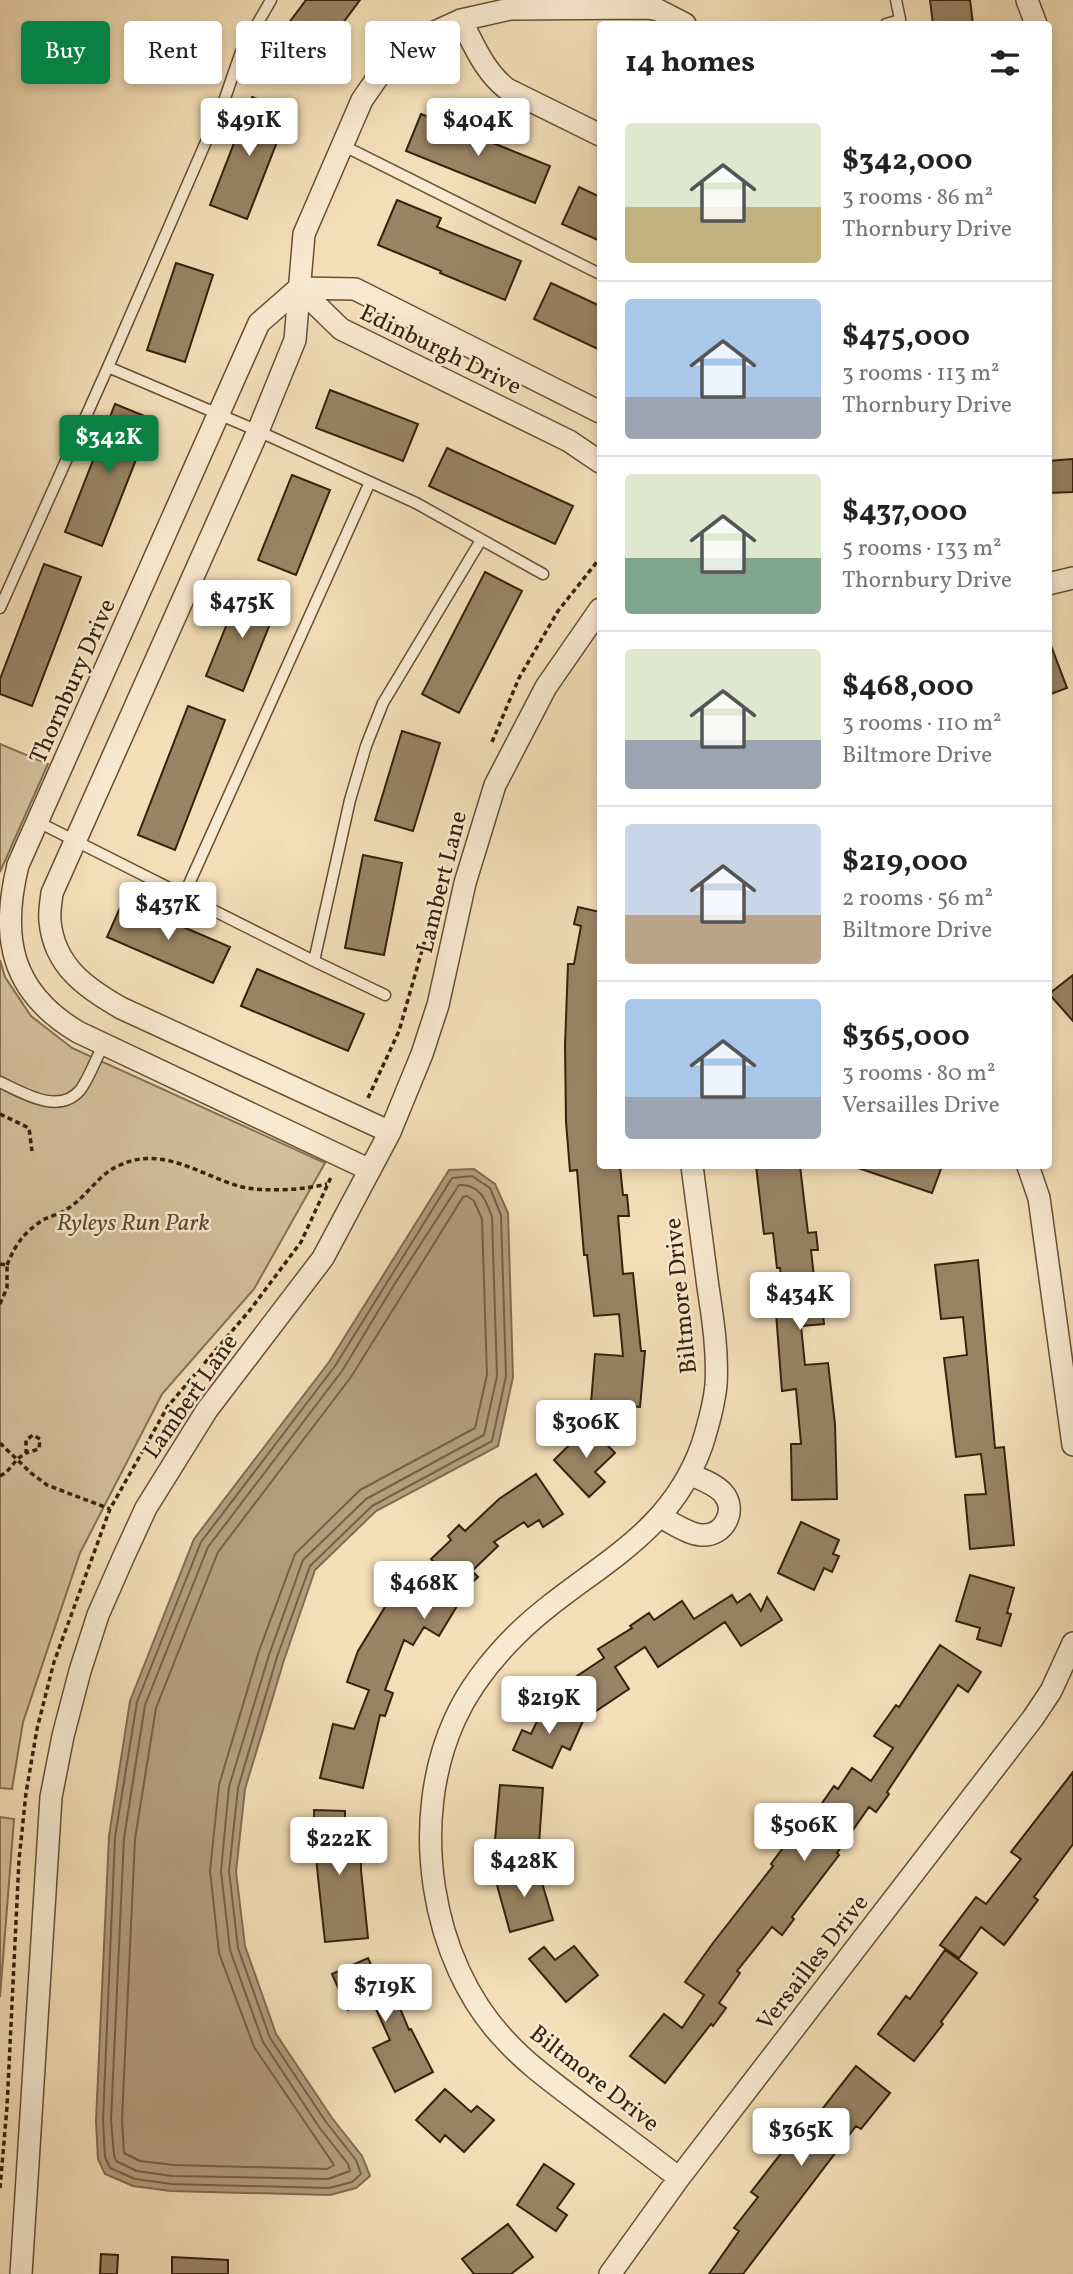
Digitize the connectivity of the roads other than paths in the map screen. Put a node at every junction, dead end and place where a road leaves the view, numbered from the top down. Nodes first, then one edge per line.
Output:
1 (271, 0) edge
2 (896, 0) edge
3 (1027, 0) edge
4 (1044, 0) edge
5 (510, 4) edge
6 (461, 20) junction
7 (679, 21) edge
8 (901, 21) edge
9 (1035, 21) edge
10 (1041, 21) edge
11 (597, 134) edge
12 (342, 145) junction
13 (597, 272) edge
14 (299, 288) junction
15 (108, 367) junction
16 (597, 410) edge
17 (218, 414) junction
18 (258, 431) junction
19 (597, 460) edge
20 (370, 482) junction
21 (481, 540) junction
22 (543, 574) dead end
23 (1073, 578) edge
24 (1052, 583) edge
25 (0, 607) edge
26 (597, 613) edge
27 (38, 822) junction
28 (76, 841) junction
29 (184, 895) junction
30 (4, 909) edge
31 (314, 961) junction
32 (385, 995) dead end
33 (104, 1044) junction
34 (0, 1082) edge
35 (390, 1132) junction
36 (692, 1169) edge
37 (1029, 1169) edge
38 (370, 1170) junction
39 (1073, 1445) edge
40 (689, 1474) junction
41 (660, 1517) junction
42 (1073, 1643) edge
43 (679, 2178) junction
44 (21, 2274) edge
45 (610, 2274) edge

1 - 15 lane
2 - 8 lane
3 - 9 street
4 - 10 street
5 - 6 street
5 - 7 street
6 - 11 street
6 - 12 street
12 - 13 lane
12 - 14 street
14 - 16 street, Edinburgh Drive
14 - 17 street, Thornbury Drive
14 - 18 street
14 - 19 street, Edinburgh Drive
15 - 17 lane
15 - 25 lane
17 - 18 lane
17 - 27 street, Thornbury Drive
18 - 20 lane
18 - 28 street
20 - 21 lane
20 - 29 lane
21 - 22 lane
21 - 31 lane
23 - 24 street
26 - 35 street, Lambert Lane
27 - 28 lane
27 - 30 street, Thornbury Drive
28 - 29 lane
28 - 35 street
29 - 31 lane
30 - 33 street, Thornbury Drive
31 - 32 lane
33 - 34 lane
33 - 38 street, Thornbury Drive
35 - 38 street, Lambert Lane
36 - 40 street, Biltmore Drive
37 - 39 street
38 - 44 street, Lambert Lane
40 - 41 street, Biltmore Drive
40 - 41 street
41 - 43 street, Biltmore Drive
42 - 43 street, Versailles Drive
43 - 45 street, Versailles Drive

